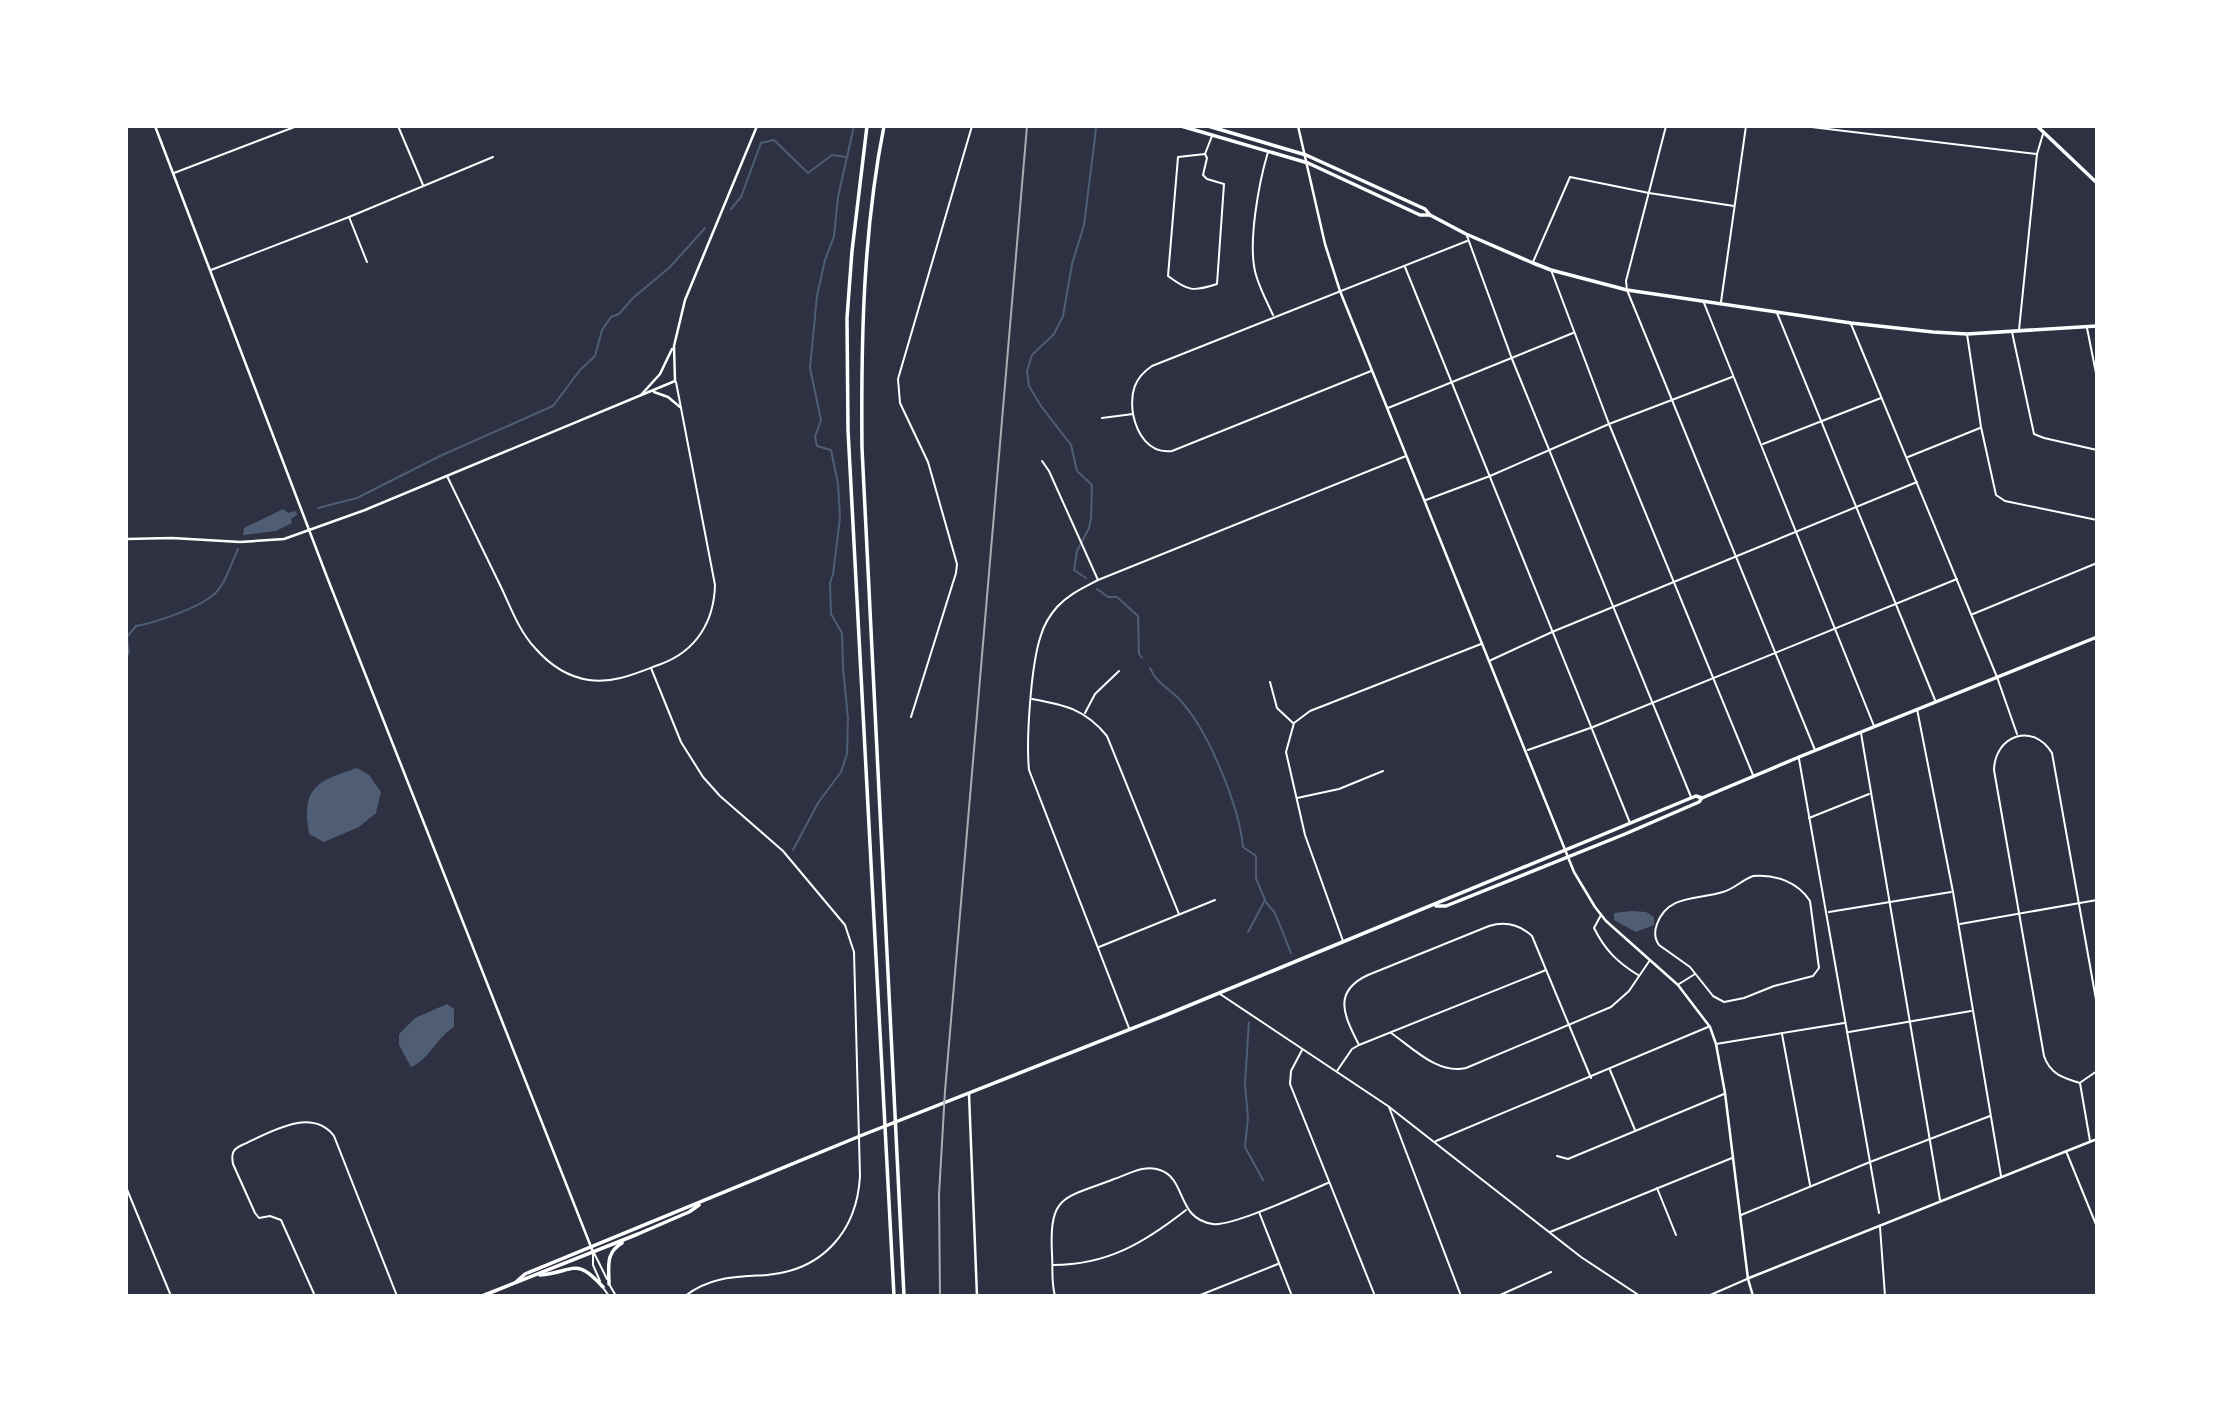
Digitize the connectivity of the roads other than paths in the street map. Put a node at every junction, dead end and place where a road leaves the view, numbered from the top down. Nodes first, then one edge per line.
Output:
1 (155, 126) edge
2 (297, 126) edge
3 (398, 126) edge
4 (757, 126) edge
5 (867, 126) edge
6 (884, 126) edge
7 (972, 126) edge
8 (1181, 126) edge
9 (1208, 126) edge
10 (1298, 126) edge
11 (1666, 126) edge
12 (1746, 126) edge
13 (1802, 126) edge
14 (2037, 126) edge
15 (2043, 133) junction
16 (1212, 135) junction
17 (1268, 152) junction
18 (1205, 154) junction
19 (2037, 154) junction
20 (1306, 155) junction
21 (493, 157) dead end
22 (1308, 163) junction
23 (174, 173) junction
24 (2097, 183) edge
25 (423, 186) junction
26 (1649, 193) junction
27 (1734, 206) junction
28 (1430, 215) junction
29 (349, 217) junction
30 (1466, 234) junction
31 (1468, 240) junction
32 (367, 261) dead end
33 (1533, 263) junction
34 (1405, 267) junction
35 (209, 271) junction
36 (1552, 271) junction
37 (1627, 290) junction
38 (1340, 291) junction
39 (1703, 301) junction
40 (1721, 303) junction
41 (1777, 312) junction
42 (1273, 316) junction
43 (1851, 323) junction
44 (2097, 326) edge
45 (2086, 327) junction
46 (2012, 331) junction
47 (2019, 331) junction
48 (1574, 332) junction
49 (1967, 334) junction
50 (674, 346) junction
51 (1512, 359) junction
52 (1372, 370) junction
53 (1733, 376) junction
54 (2097, 378) edge
55 (675, 381) junction
56 (1452, 383) junction
57 (651, 391) junction
58 (640, 396) junction
59 (1882, 397) junction
60 (1672, 400) junction
61 (680, 407) junction
62 (1388, 408) junction
63 (1133, 414) junction
64 (1102, 418) dead end
65 (1821, 421) junction
66 (1609, 424) junction
67 (1981, 427) junction
68 (1761, 445) junction
69 (1550, 449) junction
70 (2097, 450) edge
71 (1408, 456) junction
72 (1907, 457) junction
73 (1042, 461) dead end
74 (447, 475) junction
75 (1490, 476) junction
76 (1917, 482) junction
77 (1426, 500) junction
78 (1855, 508) junction
79 (2097, 520) edge
80 (311, 531) junction
81 (1794, 531) junction
82 (126, 539) edge
83 (1735, 558) junction
84 (2097, 563) edge
85 (1957, 579) junction
86 (1098, 580) junction
87 (1674, 582) junction
88 (1896, 603) junction
89 (1614, 606) junction
90 (1972, 614) junction
91 (1836, 628) junction
92 (1552, 632) junction
93 (2097, 637) edge
94 (1482, 643) junction
95 (1775, 653) junction
96 (1489, 661) junction
97 (651, 668) junction
98 (1119, 671) dead end
99 (1714, 677) junction
100 (1997, 677) junction
101 (1270, 682) dead end
102 (1032, 699) junction
103 (1935, 701) junction
104 (1653, 702) junction
105 (1917, 709) junction
106 (1084, 714) junction
107 (911, 717) dead end
108 (1294, 723) junction
109 (1593, 727) junction
110 (1875, 727) junction
111 (1861, 733) junction
112 (2017, 736) junction
113 (1527, 751) junction
114 (1815, 751) junction
115 (1799, 757) junction
116 (1383, 771) dead end
117 (1753, 776) junction
118 (1870, 794) junction
119 (1296, 798) junction
120 (1691, 798) junction
121 (1702, 798) junction
122 (1810, 818) junction
123 (1631, 824) junction
124 (1564, 850) junction
125 (1568, 857) junction
126 (1952, 892) junction
127 (1215, 900) dead end
128 (2097, 900) edge
129 (1888, 903) junction
130 (2080, 903) junction
131 (1433, 906) junction
132 (1827, 913) junction
133 (1179, 914) junction
134 (2019, 914) junction
135 (1601, 915) junction
136 (1958, 925) junction
137 (1343, 942) junction
138 (1098, 948) junction
139 (1650, 959) junction
140 (1546, 970) junction
141 (1696, 974) junction
142 (1639, 975) junction
143 (1678, 985) junction
144 (1219, 993) junction
145 (2097, 1005) edge
146 (1972, 1011) junction
147 (1845, 1023) junction
148 (1909, 1023) junction
149 (1571, 1026) junction
150 (1710, 1027) junction
151 (1129, 1029) junction
152 (1847, 1032) junction
153 (1391, 1033) junction
154 (1782, 1034) junction
155 (1716, 1044) junction
156 (1359, 1045) junction
157 (1303, 1049) junction
158 (1609, 1070) junction
159 (2097, 1071) edge
160 (1336, 1072) junction
161 (1591, 1078) junction
162 (2080, 1083) junction
163 (1725, 1093) junction
164 (969, 1094) junction
165 (1388, 1105) junction
166 (1990, 1116) junction
167 (1635, 1131) junction
168 (860, 1136) junction
169 (1930, 1139) junction
170 (2097, 1139) edge
171 (2090, 1141) junction
172 (1435, 1142) junction
173 (2066, 1151) junction
174 (1557, 1156) dead end
175 (1733, 1157) junction
176 (1870, 1162) junction
177 (2001, 1177) junction
178 (1328, 1183) junction
179 (1810, 1186) junction
180 (126, 1187) edge
181 (1657, 1188) junction
182 (1940, 1201) junction
183 (703, 1202) junction
184 (2097, 1208) edge
185 (1187, 1210) junction
186 (1259, 1211) junction
187 (2090, 1211) junction
188 (1879, 1213) dead end
189 (1740, 1216) junction
190 (1880, 1227) junction
191 (2097, 1227) edge
192 (1550, 1232) junction
193 (639, 1234) junction
194 (1676, 1235) dead end
195 (592, 1250) junction
196 (1279, 1264) junction
197 (1053, 1265) junction
198 (1551, 1272) dead end
199 (535, 1275) junction
200 (1748, 1279) junction
201 (516, 1282) junction
202 (609, 1284) junction
203 (603, 1287) junction
204 (1885, 1295) edge
205 (171, 1296) edge
206 (315, 1296) edge
207 (397, 1296) edge
208 (482, 1296) edge
209 (609, 1296) edge
210 (616, 1296) edge
211 (685, 1296) edge
212 (894, 1296) edge
213 (904, 1296) edge
214 (977, 1296) edge
215 (1055, 1296) edge
216 (1198, 1296) edge
217 (1292, 1296) edge
218 (1375, 1296) edge
219 (1461, 1296) edge
220 (1498, 1296) edge
221 (1640, 1296) edge
222 (1708, 1296) edge
223 (1753, 1296) edge
224 (1879, 1296) edge

1 - 23 street
2 - 23 street
3 - 25 street
4 - 50 street
5 - 212 main road
6 - 213 main road
7 - 107 street
8 - 16 main road
9 - 20 main road
10 - 20 street
11 - 26 street
12 - 27 street
13 - 19 street
14 - 15 main road
15 - 19 street
15 - 24 main road
16 - 17 main road
16 - 18 street
17 - 22 main road
17 - 42 street
18 - 18 street
19 - 47 street
20 - 22 street
20 - 28 main road
21 - 25 street
22 - 28 main road
22 - 38 street
23 - 35 street
25 - 29 street
26 - 27 street
26 - 33 street
26 - 37 street
27 - 40 street
28 - 30 main road
29 - 32 street
29 - 35 street
30 - 31 street
30 - 33 main road
31 - 34 street
31 - 51 street
33 - 36 main road
34 - 38 street
34 - 56 street
35 - 80 street
36 - 37 main road
36 - 48 street
37 - 39 main road
37 - 60 street
38 - 42 street
38 - 52 street
39 - 40 main road
39 - 53 street
40 - 41 main road
41 - 43 main road
41 - 65 street
42 - 63 street
43 - 49 main road
43 - 59 street
44 - 45 main road
45 - 47 main road
45 - 54 street
46 - 47 main road
46 - 49 main road
46 - 70 street
48 - 51 street
48 - 66 street
49 - 67 street
50 - 55 street
50 - 58 street
51 - 56 street
51 - 69 street
52 - 62 street
52 - 63 street
53 - 60 street
53 - 68 street
55 - 57 street
55 - 61 street
56 - 62 street
56 - 75 street
57 - 58 street
57 - 61 street
58 - 74 street
59 - 65 street
59 - 72 street
60 - 66 street
60 - 83 street
61 - 97 street
62 - 71 street
63 - 64 street
65 - 68 street
65 - 78 street
66 - 69 street
66 - 87 street
67 - 72 street
67 - 79 street
68 - 81 street
69 - 75 street
69 - 89 street
71 - 77 street
71 - 86 street
72 - 76 street
73 - 86 street
74 - 80 street
74 - 97 street
75 - 77 street
75 - 92 street
76 - 78 street
76 - 85 street
77 - 94 street
78 - 81 street
78 - 88 street
80 - 82 street
80 - 195 street
81 - 83 street
81 - 91 street
83 - 87 street
83 - 95 street
84 - 90 street
85 - 88 street
85 - 90 street
86 - 102 street
87 - 89 street
87 - 99 street
88 - 91 street
88 - 103 street
89 - 92 street
89 - 104 street
90 - 100 street
91 - 95 street
91 - 110 street
92 - 96 street
92 - 109 street
93 - 100 main road
94 - 96 street
94 - 108 street
95 - 99 street
95 - 114 street
96 - 113 street
97 - 168 street
98 - 106 street
99 - 104 street
99 - 117 street
100 - 103 main road
100 - 112 street
101 - 108 street
102 - 106 street
102 - 138 street
103 - 105 main road
104 - 109 street
104 - 120 street
105 - 110 main road
105 - 126 street
106 - 133 street
108 - 119 street
109 - 113 street
109 - 123 street
110 - 111 main road
111 - 114 main road
111 - 118 street
112 - 130 street
112 - 134 street
113 - 124 street
114 - 115 main road
115 - 117 main road
115 - 122 street
116 - 119 street
117 - 121 main road
118 - 122 street
118 - 129 street
119 - 137 street
120 - 121 main road
120 - 123 main road
121 - 125 main road
122 - 132 street
123 - 124 main road
124 - 125 street
124 - 131 main road
125 - 131 main road
125 - 135 street
126 - 129 street
126 - 136 street
127 - 133 street
128 - 130 street
129 - 132 street
129 - 148 street
130 - 134 street
130 - 145 street
131 - 137 main road
132 - 147 street
133 - 138 street
134 - 136 street
134 - 162 street
135 - 139 street
135 - 142 street
136 - 146 street
137 - 144 main road
138 - 151 street
139 - 142 street
139 - 143 street
140 - 149 street
140 - 153 street
140 - 156 street
141 - 141 street
141 - 143 street
142 - 149 street
143 - 150 street
144 - 151 main road
144 - 157 street
146 - 148 street
146 - 166 street
147 - 152 street
147 - 154 street
148 - 152 street
148 - 169 street
149 - 153 street
149 - 161 street
150 - 155 street
150 - 158 street
151 - 164 main road
152 - 176 street
153 - 156 street
154 - 155 street
154 - 179 street
155 - 163 street
156 - 160 street
157 - 160 street
157 - 178 street
158 - 161 street
158 - 167 street
159 - 162 street
160 - 165 street
161 - 172 street
162 - 171 street
163 - 167 street
163 - 175 street
164 - 168 main road
164 - 214 street
165 - 172 street
165 - 219 street
166 - 169 street
166 - 177 street
167 - 174 street
168 - 183 main road
168 - 211 street
169 - 176 street
169 - 182 street
170 - 171 street
171 - 173 street
172 - 192 street
173 - 177 street
173 - 187 street
175 - 181 street
175 - 189 street
176 - 179 street
176 - 188 street
177 - 182 street
178 - 186 street
178 - 218 street
179 - 189 street
180 - 205 street
181 - 192 street
181 - 194 street
182 - 190 street
183 - 193 main road
183 - 195 main road
184 - 187 street
185 - 186 street
185 - 197 street
185 - 197 street
186 - 196 street
187 - 191 street
189 - 200 street
190 - 200 street
190 - 204 street
192 - 221 street
193 - 195 main road
193 - 202 main road
195 - 199 main road
195 - 201 main road
195 - 202 street
195 - 203 street
196 - 216 street
196 - 217 street
197 - 215 street
198 - 220 street
199 - 201 main road
199 - 203 main road
200 - 222 street
200 - 223 street
201 - 208 main road
202 - 210 street
203 - 209 street
204 - 224 street
206 - 207 street

